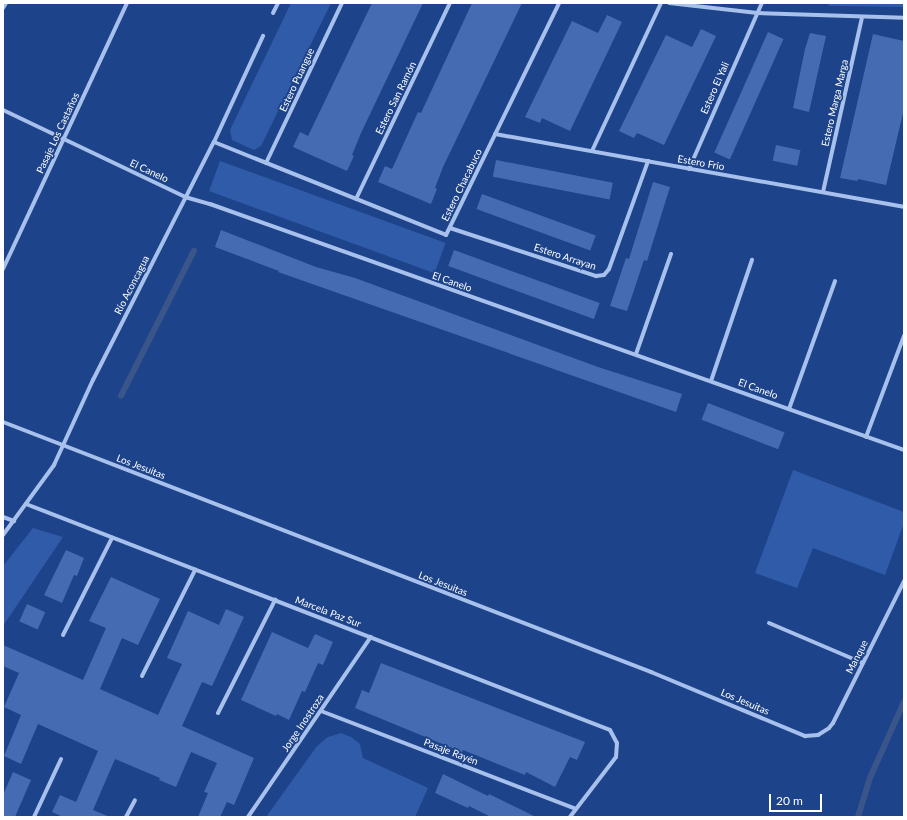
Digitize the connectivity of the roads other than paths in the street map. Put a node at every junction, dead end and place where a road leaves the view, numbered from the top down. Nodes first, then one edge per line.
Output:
1 (6, 3) edge
2 (127, 3) edge
3 (278, 3) edge
4 (342, 3) edge
5 (450, 3) edge
6 (559, 3) edge
7 (661, 3) edge
8 (669, 3) edge
9 (762, 3) edge
10 (3, 8) edge
11 (273, 13) dead end
12 (757, 14) junction
13 (862, 17) junction
14 (904, 18) edge
15 (263, 36) dead end
16 (3, 110) edge
17 (495, 134) junction
18 (64, 139) junction
19 (214, 142) junction
20 (592, 151) junction
21 (648, 161) junction
22 (266, 164) junction
23 (689, 169) junction
24 (823, 192) junction
25 (185, 196) junction
26 (356, 199) junction
27 (904, 207) edge
28 (450, 228) junction
29 (671, 254) dead end
30 (752, 260) dead end
31 (3, 269) edge
32 (835, 281) dead end
33 (904, 336) edge
34 (636, 354) junction
35 (711, 381) junction
36 (789, 409) junction
37 (3, 422) edge
38 (866, 436) junction
39 (62, 446) junction
40 (904, 450) edge
41 (26, 504) junction
42 (3, 517) edge
43 (14, 521) junction
44 (3, 535) edge
45 (112, 538) junction
46 (195, 570) junction
47 (904, 581) edge
48 (276, 600) junction
49 (770, 623) dead end
50 (63, 635) dead end
51 (371, 637) junction
52 (863, 663) junction
53 (142, 676) dead end
54 (320, 711) junction
55 (218, 713) dead end
56 (818, 735) joint
57 (60, 759) dead end
58 (135, 800) dead end
59 (576, 809) junction
60 (34, 817) edge
61 (126, 817) edge
62 (248, 817) edge
63 (570, 817) edge

1 - 10 street
2 - 18 street, Pasaje Los Castaños
3 - 11 street
4 - 22 street, Estero Puangue
5 - 26 street, Estero San Ramón
6 - 17 street, Estero Chacabuco
7 - 20 street
8 - 12 street
9 - 12 street, Estero El Yali
12 - 13 street
12 - 23 street, Estero El Yali
13 - 14 street
13 - 24 street, Estero Marga Marga
15 - 19 street, Río Aconcagua
16 - 18 street, El Canelo
17 - 20 street, Estero Frio
17 - 28 street, Estero Chacabuco
18 - 25 street, El Canelo
18 - 31 street, Pasaje Los Castaños
19 - 22 street, Estero Chacabuco
19 - 25 street, Río Aconcagua
20 - 21 street, Estero Frio
21 - 23 street, Estero Frio
21 - 28 street, Estero Arrayan
22 - 26 street, Estero Chacabuco
23 - 24 street, Estero Frio
24 - 27 street, Estero Frio
25 - 34 street, El Canelo
25 - 39 street, Río Aconcagua
26 - 28 street, Estero Chacabuco
29 - 34 street
30 - 35 street
32 - 36 street
33 - 38 street
34 - 35 street, El Canelo
35 - 36 street, El Canelo
36 - 38 street, El Canelo
37 - 39 street, Los Jesuitas
38 - 40 street, El Canelo
39 - 41 street, Río Aconcagua
39 - 56 street, Los Jesuitas
41 - 43 street, Río Aconcagua
41 - 45 street, Marcela Paz Sur
42 - 43 street
43 - 44 street, Río Aconcagua
45 - 46 street, Marcela Paz Sur
45 - 50 street
46 - 48 street, Marcela Paz Sur
46 - 53 street
47 - 52 street, Manque
48 - 51 street, Marcela Paz Sur
48 - 55 street
49 - 52 street
51 - 54 street, Jorge Inostroza
51 - 59 street, Marcela Paz Sur
52 - 56 street, Manque
54 - 59 street, Pasaje Rayén
54 - 62 street, Jorge Inostroza
57 - 60 street
58 - 61 street
59 - 63 street

